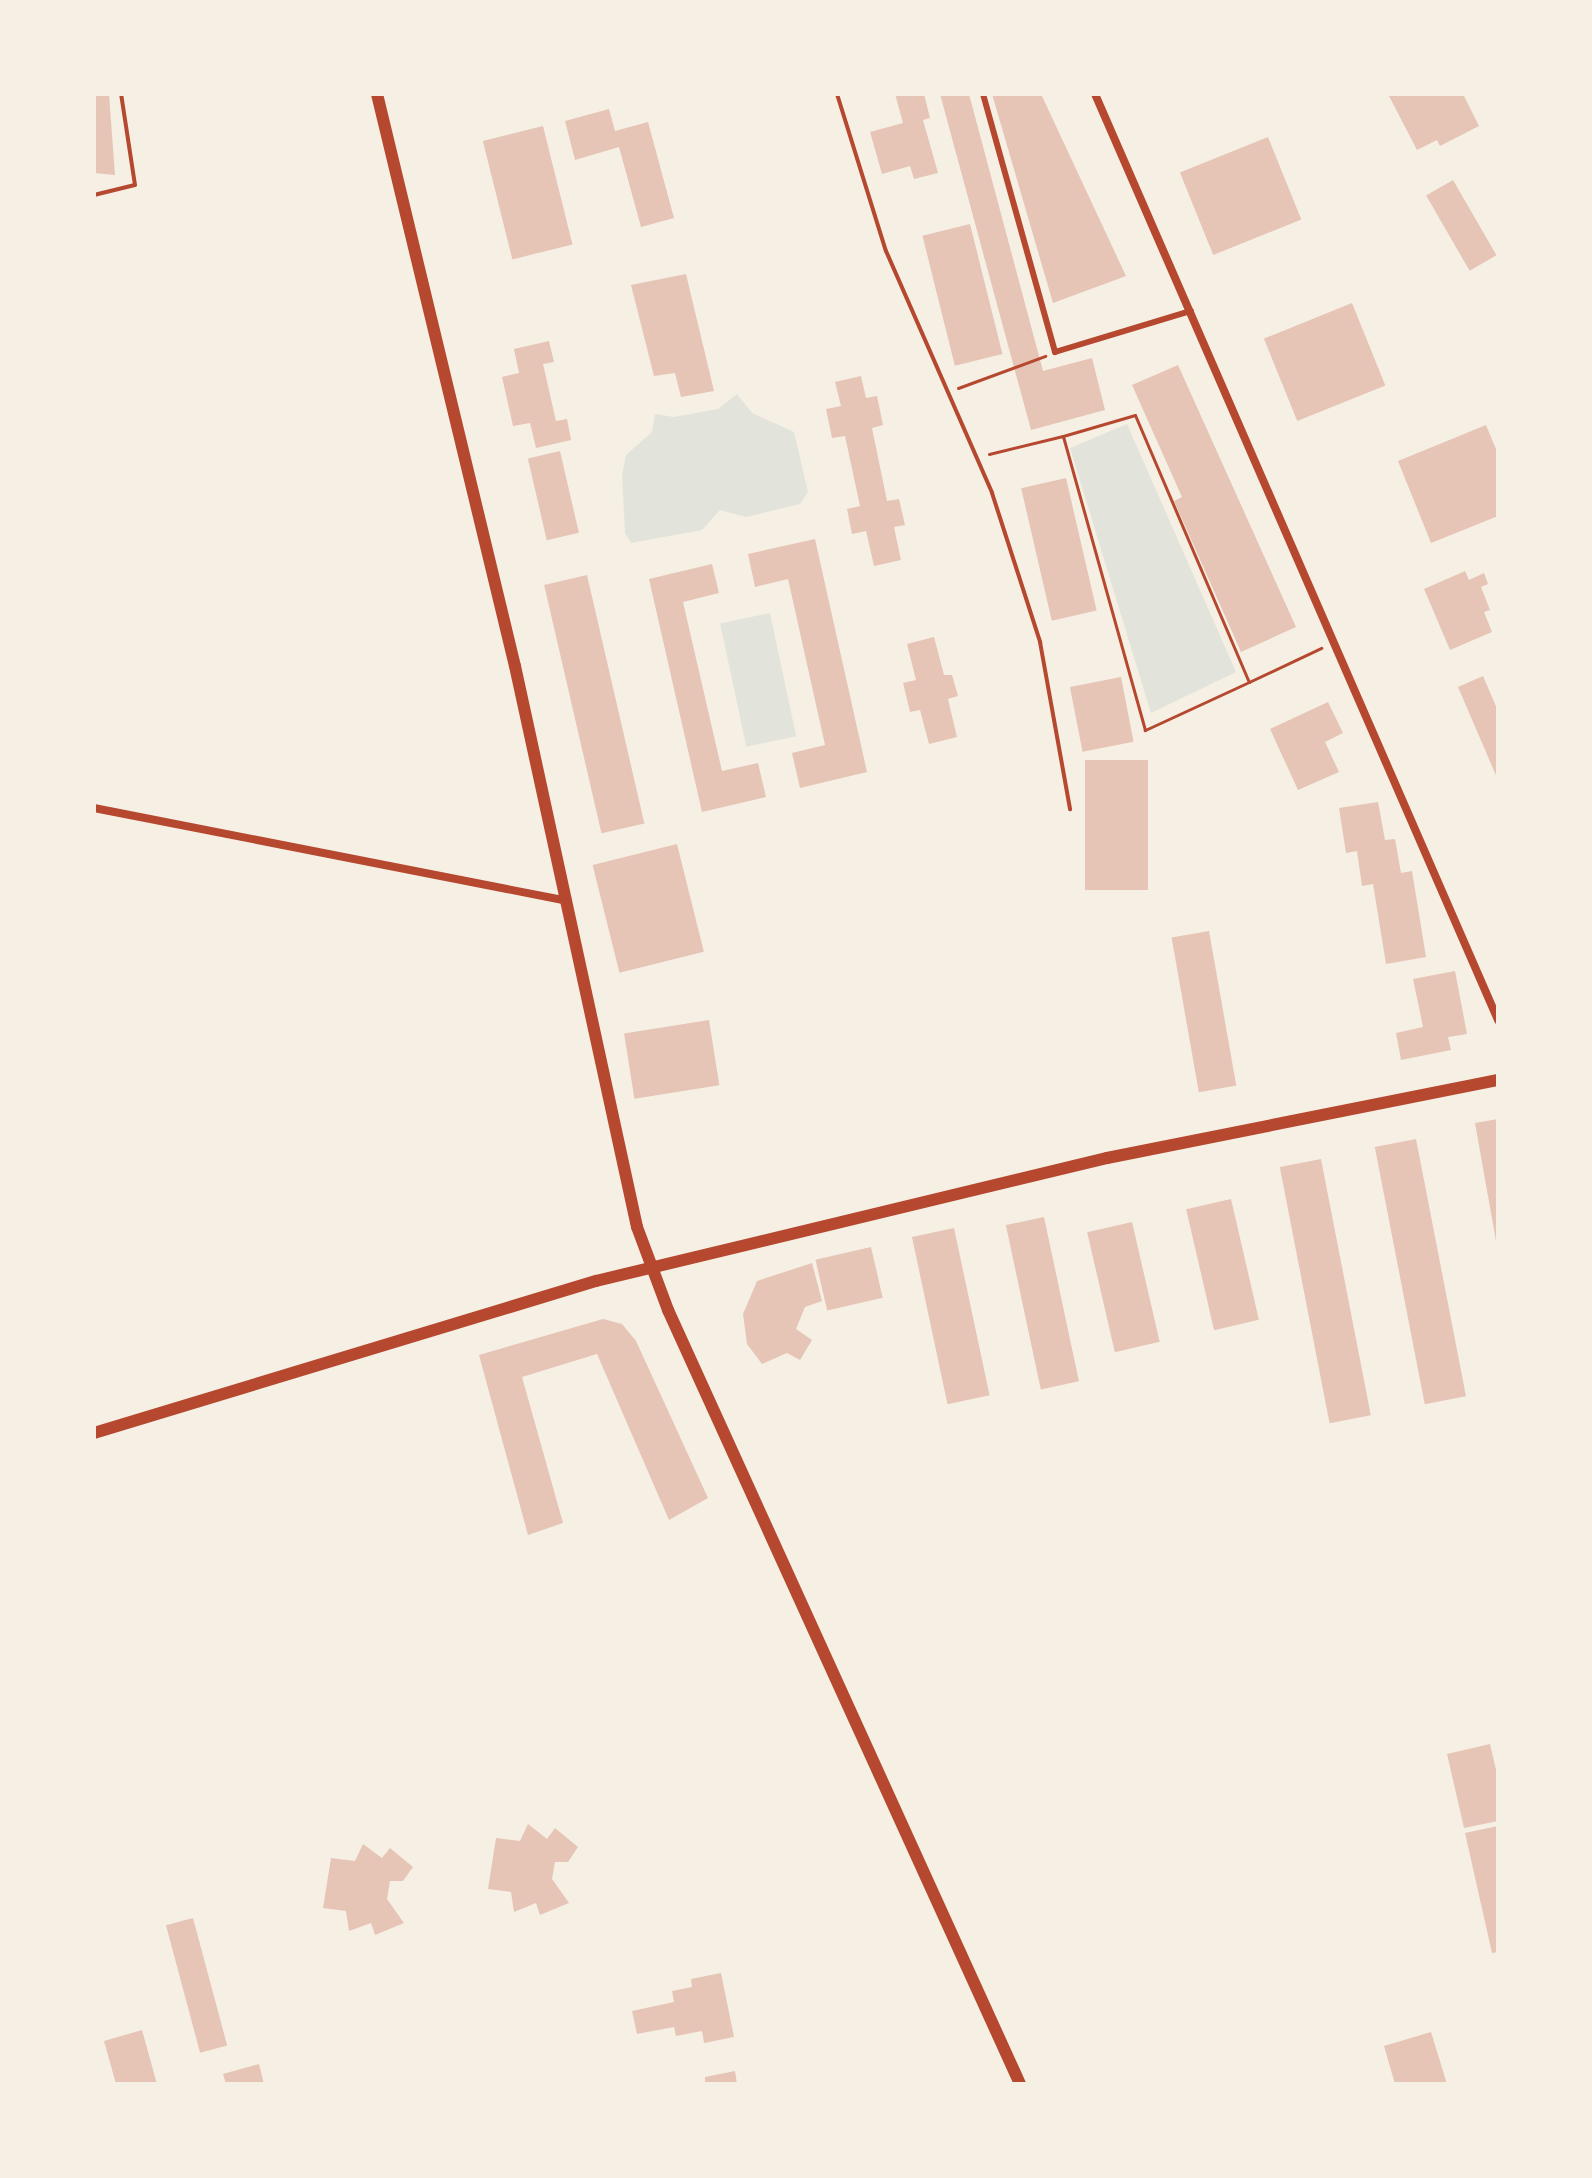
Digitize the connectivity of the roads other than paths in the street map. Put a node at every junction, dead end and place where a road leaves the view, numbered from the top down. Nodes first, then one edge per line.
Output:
1 (121, 94) edge
2 (377, 94) edge
3 (837, 94) edge
4 (983, 94) edge
5 (1095, 94) edge
6 (94, 195) edge
7 (1191, 311) junction
8 (94, 808) edge
9 (1070, 809) dead end
10 (568, 901) junction
11 (1498, 1020) edge
12 (1498, 1080) edge
13 (652, 1267) junction
14 (94, 1433) edge
15 (1020, 2084) edge

1 - 6 lane
2 - 10 main road
3 - 9 lane
4 - 7 street
5 - 7 street
7 - 11 street
8 - 10 street
10 - 13 main road
12 - 13 main road
13 - 14 main road
13 - 15 main road

